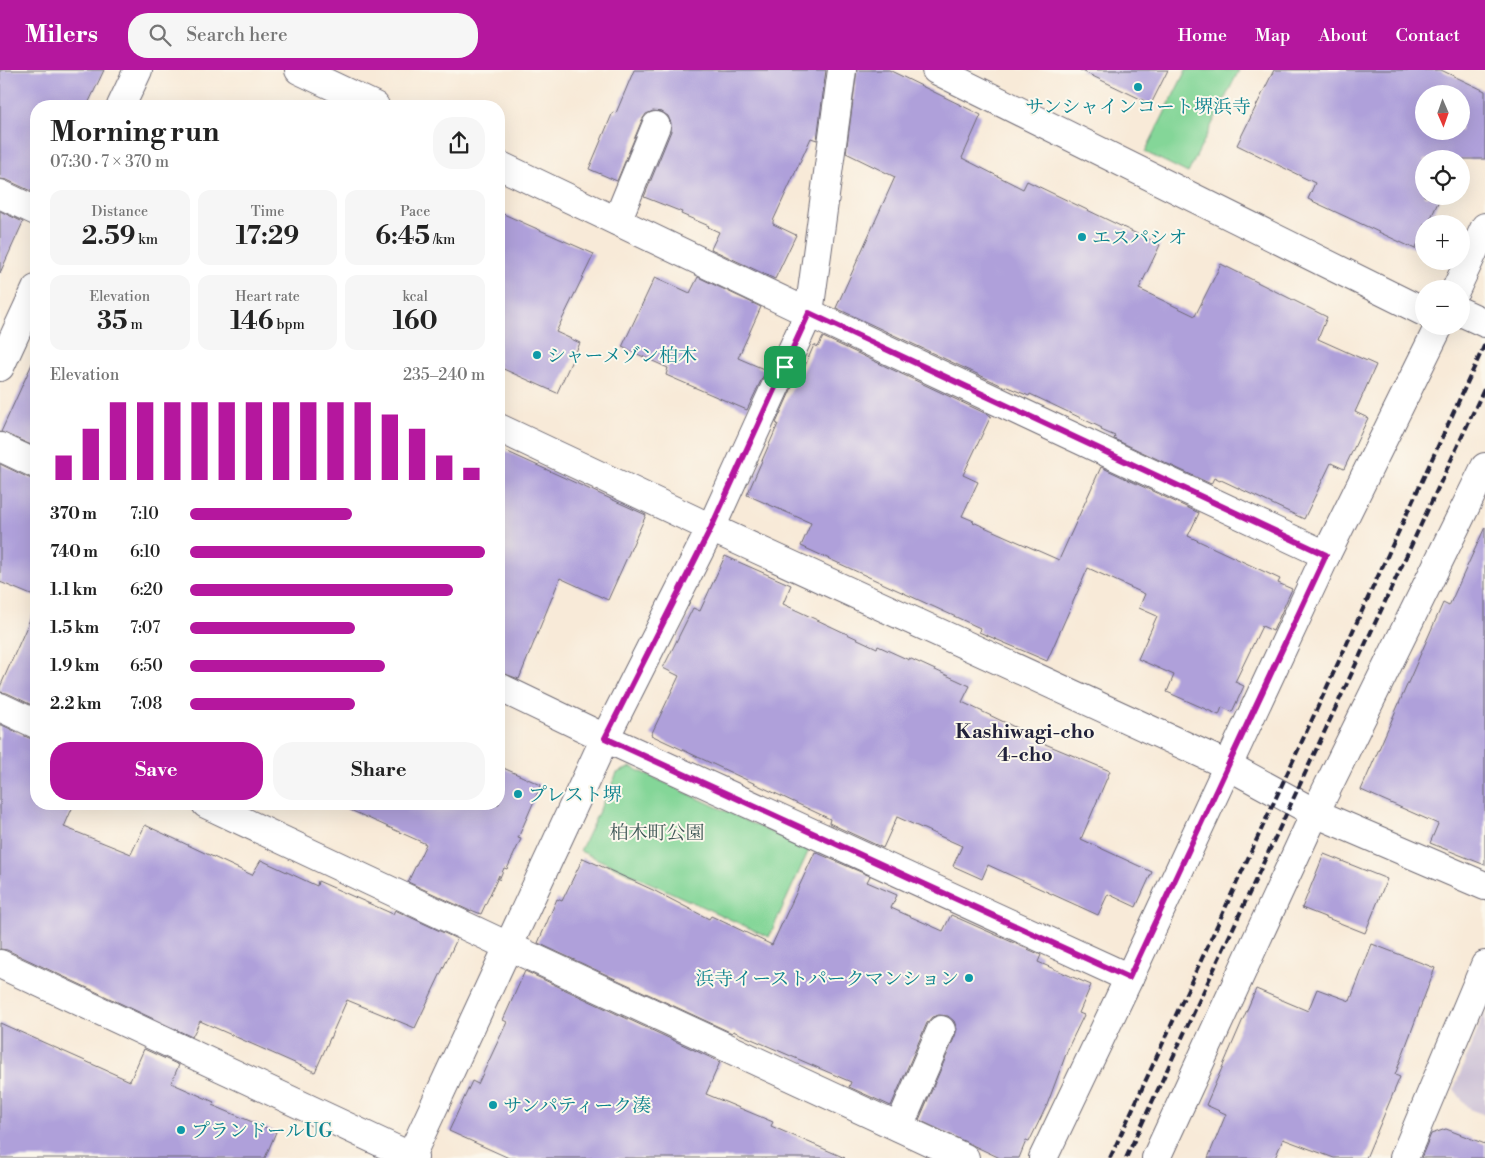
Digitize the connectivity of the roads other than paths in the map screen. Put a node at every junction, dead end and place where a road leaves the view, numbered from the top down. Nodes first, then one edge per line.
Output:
1 (138, 70) edge
2 (299, 70) edge
3 (842, 70) edge
4 (936, 70) edge
5 (124, 100) edge
6 (362, 100) edge
7 (656, 126) dead end
8 (505, 168) edge
9 (0, 194) edge
10 (30, 207) edge
11 (617, 221) junction
12 (1485, 227) edge
13 (1460, 280) edge
14 (30, 302) edge
15 (1415, 308) edge
16 (809, 313) junction
17 (1470, 316) edge
18 (1485, 323) edge
19 (1435, 335) edge
20 (0, 367) edge
21 (505, 431) edge
22 (0, 446) edge
23 (30, 461) edge
24 (1485, 467) edge
25 (711, 528) junction
26 (1326, 555) junction
27 (505, 690) edge
28 (0, 707) edge
29 (30, 721) edge
30 (605, 738) junction
31 (1227, 765) junction
32 (219, 810) edge
33 (1315, 813) junction
34 (1485, 886) edge
35 (508, 946) junction
36 (0, 964) edge
37 (1485, 965) edge
38 (1129, 978) junction
39 (941, 1030) dead end
40 (898, 1127) junction
41 (412, 1158) edge
42 (965, 1158) edge
43 (1043, 1158) edge
44 (1156, 1158) edge
45 (1404, 1158) edge

1 - 5 street
2 - 6 street
3 - 16 street
4 - 15 street
7 - 11 street
8 - 11 street
9 - 10 street
11 - 16 street
12 - 13 street
14 - 20 street
16 - 25 street
16 - 26 street
17 - 18 street
19 - 26 street
21 - 25 street
22 - 23 street
24 - 33 street
25 - 30 street
25 - 31 street
26 - 31 street
27 - 30 street
28 - 29 street
30 - 35 street
30 - 38 street
31 - 33 street
31 - 38 street
32 - 35 street
33 - 34 street
33 - 44 street
35 - 40 street
35 - 41 street
36 - 41 street
37 - 45 street
38 - 43 street
39 - 40 street
40 - 42 street

